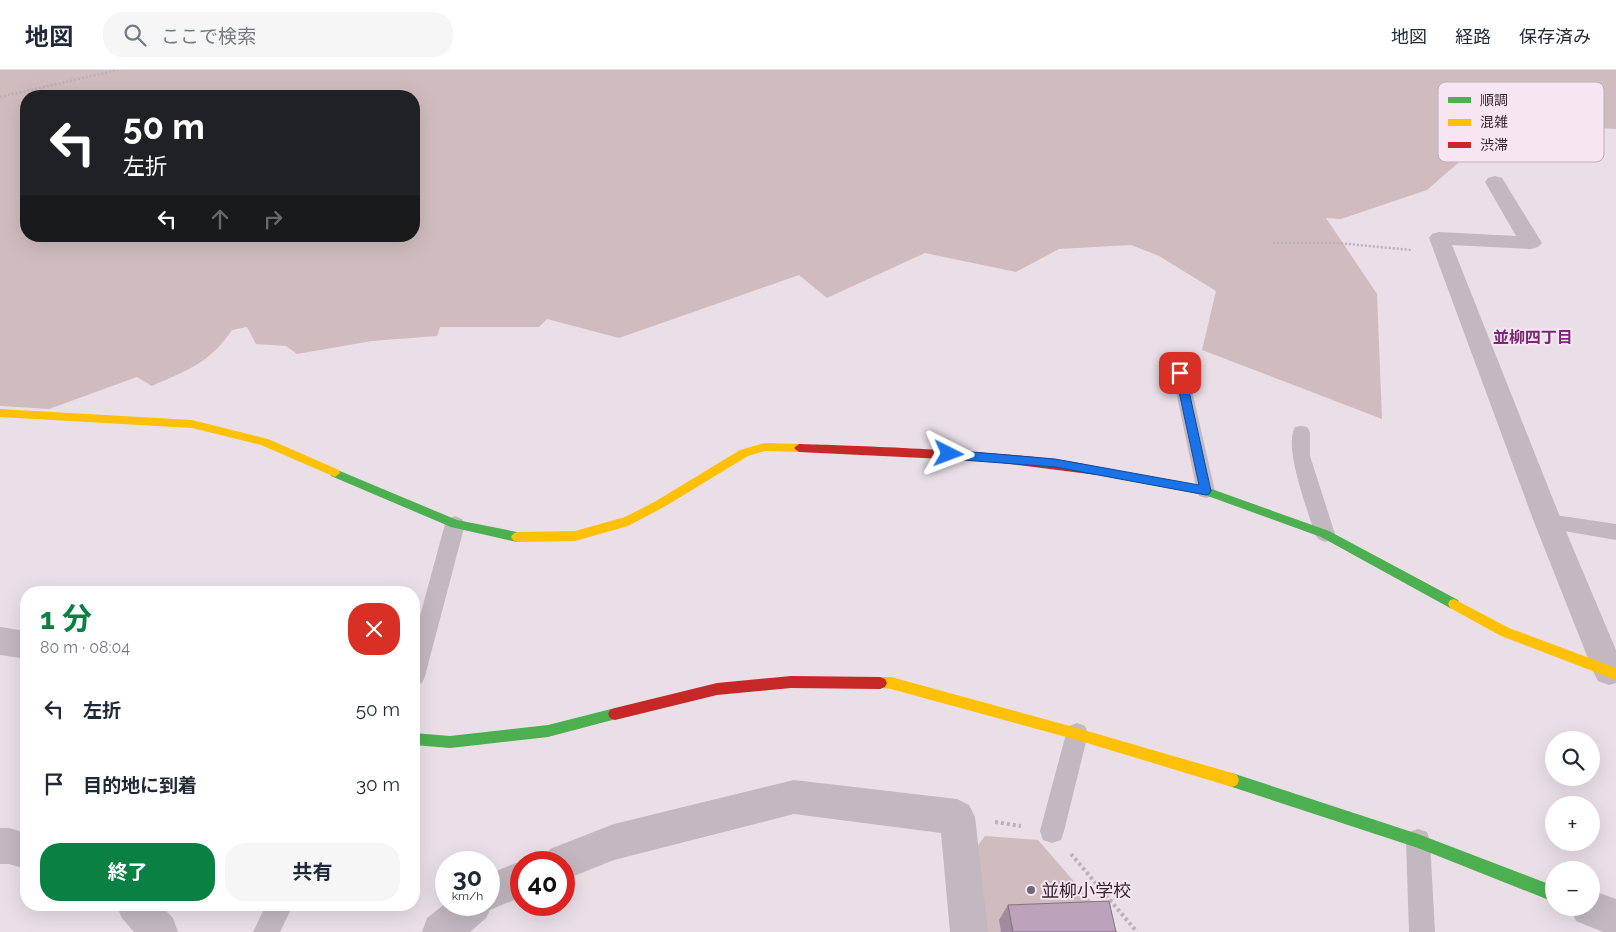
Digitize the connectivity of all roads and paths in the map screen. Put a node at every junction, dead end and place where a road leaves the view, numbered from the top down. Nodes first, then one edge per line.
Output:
1 (118, 70) edge
2 (31, 90) edge
3 (20, 92) edge
4 (0, 97) edge
5 (1495, 182) dead end
6 (1273, 243) dead end
7 (1445, 253) junction
8 (1180, 373) dead end
9 (0, 413) edge
10 (1301, 432) dead end
11 (1206, 491) junction
12 (1548, 522) junction
13 (456, 524) junction
14 (1616, 532) edge
15 (1325, 534) junction
16 (0, 641) edge
17 (20, 644) edge
18 (420, 654) edge
19 (1613, 673) edge
20 (1078, 734) junction
21 (420, 740) edge
22 (1052, 830) dead end
23 (1418, 841) junction
24 (0, 846) edge
25 (20, 849) edge
26 (575, 857) edge
27 (1545, 890) edge
28 (140, 911) edge
29 (277, 911) edge
30 (1600, 912) edge
31 (461, 916) edge
32 (1616, 918) edge
33 (158, 932) edge
34 (266, 932) edge
35 (441, 932) edge
36 (969, 932) edge
37 (1422, 932) edge

1 - 2 path
3 - 4 path
5 - 7 street
6 - 7 path
7 - 12 street
8 - 11 lane
9 - 13 street
10 - 15 lane
11 - 13 street
11 - 15 street
12 - 14 lane
12 - 19 street
13 - 18 lane
15 - 19 street
16 - 17 street
20 - 21 street
20 - 22 lane
20 - 23 street
23 - 27 street
23 - 37 lane
24 - 25 street
26 - 36 street
28 - 33 street
29 - 34 lane
30 - 32 street
31 - 35 street

